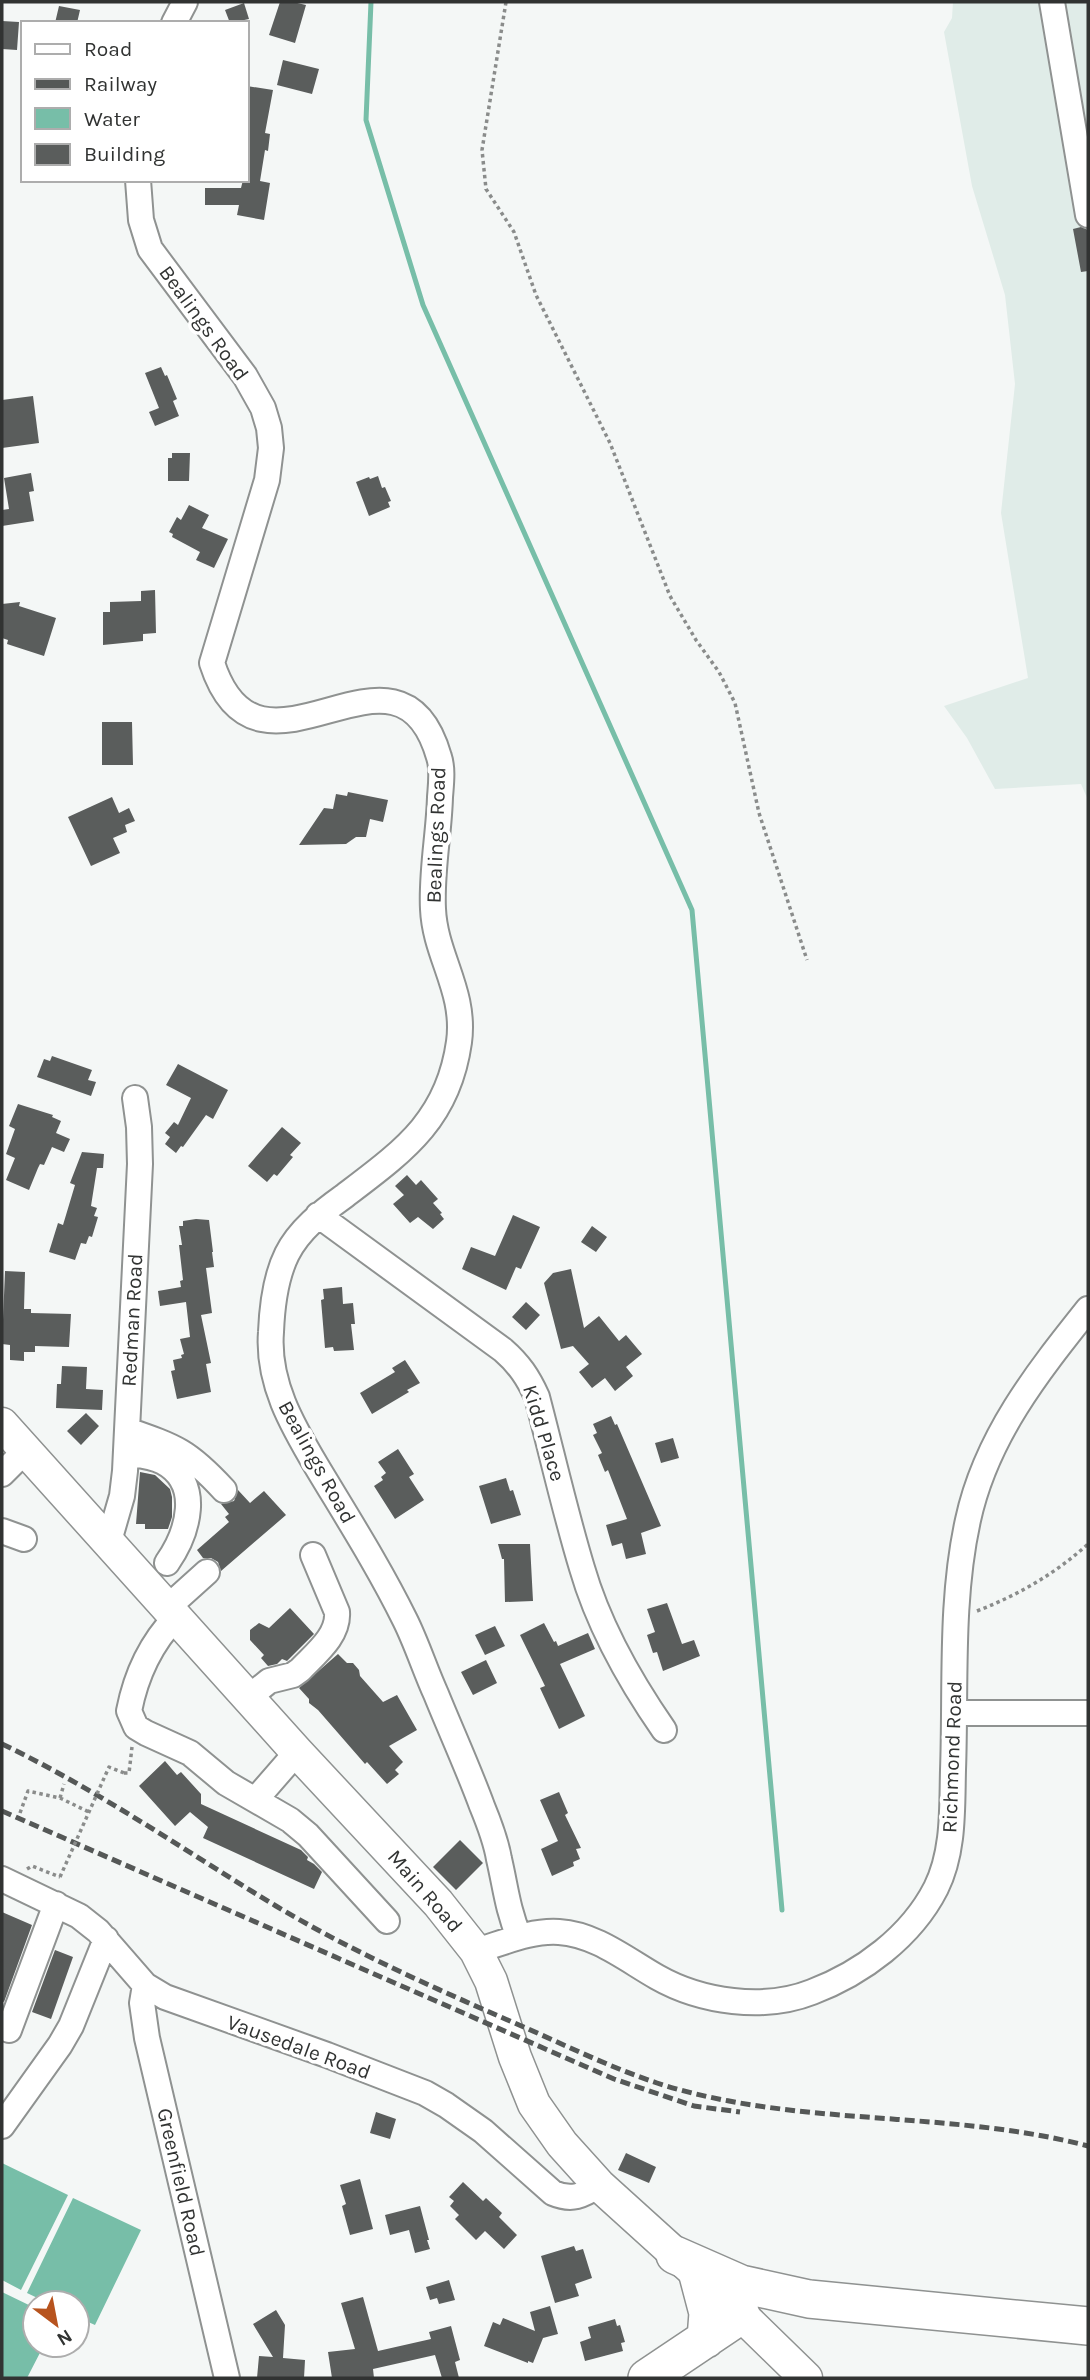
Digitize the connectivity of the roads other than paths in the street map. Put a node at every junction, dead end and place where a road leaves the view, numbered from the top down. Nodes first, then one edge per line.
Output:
1 (185, 2) edge
2 (1052, 2) edge
3 (175, 21) edge
4 (138, 182) edge
5 (1088, 215) edge
6 (135, 1098) dead end
7 (318, 1215) junction
8 (1088, 1309) edge
9 (2, 1424) edge
10 (126, 1442) junction
11 (26, 1450) junction
12 (2, 1475) edge
13 (224, 1490) dead end
14 (109, 1541) junction
15 (313, 1555) dead end
16 (167, 1563) dead end
17 (207, 1572) dead end
18 (172, 1612) junction
19 (248, 1698) junction
20 (955, 1713) junction
21 (1088, 1713) edge
22 (664, 1730) dead end
23 (297, 1752) junction
24 (256, 1799) junction
25 (2, 1879) edge
26 (56, 1904) junction
27 (387, 1921) dead end
28 (519, 1937) junction
29 (106, 1939) junction
30 (477, 1951) junction
31 (145, 1986) junction
32 (9, 2030) dead end
33 (2, 2126) edge
34 (599, 2185) junction
35 (687, 2265) junction
36 (809, 2299) junction
37 (1088, 2326) edge
38 (756, 2330) junction
39 (706, 2339) junction
40 (228, 2378) edge
41 (647, 2378) edge
42 (806, 2378) edge

1 - 3 street
2 - 5 street
4 - 7 street, Bealings Road
6 - 10 street, Redman Road
7 - 22 street, Kidd Place
7 - 28 street, Bealings Road
8 - 20 street, Richmond Road
9 - 11 main road, Main Road
10 - 13 street
10 - 14 street, Redman Road
10 - 16 street
11 - 12 street
11 - 14 main road, Main Road
14 - 18 main road, Main Road
15 - 19 street
17 - 18 street
18 - 19 main road, Main Road
18 - 24 street
19 - 23 main road, Main Road
20 - 21 street
20 - 28 street, Richmond Road
23 - 24 street
23 - 30 main road, Main Road
24 - 27 street
25 - 26 street, Vausedale Road
26 - 29 street, Vausedale Road
26 - 32 street
28 - 30 street, Richmond Road
29 - 31 street, Vausedale Road
29 - 33 street
30 - 34 main road, Main Road
31 - 34 street, Vausedale Road
31 - 40 street, Greenfield Road
34 - 35 main road, Main Road
35 - 36 highway
35 - 38 main road, Main Road
35 - 39 highway
36 - 37 highway
36 - 38 highway
38 - 39 highway
38 - 42 main road, Main Road
39 - 41 highway

